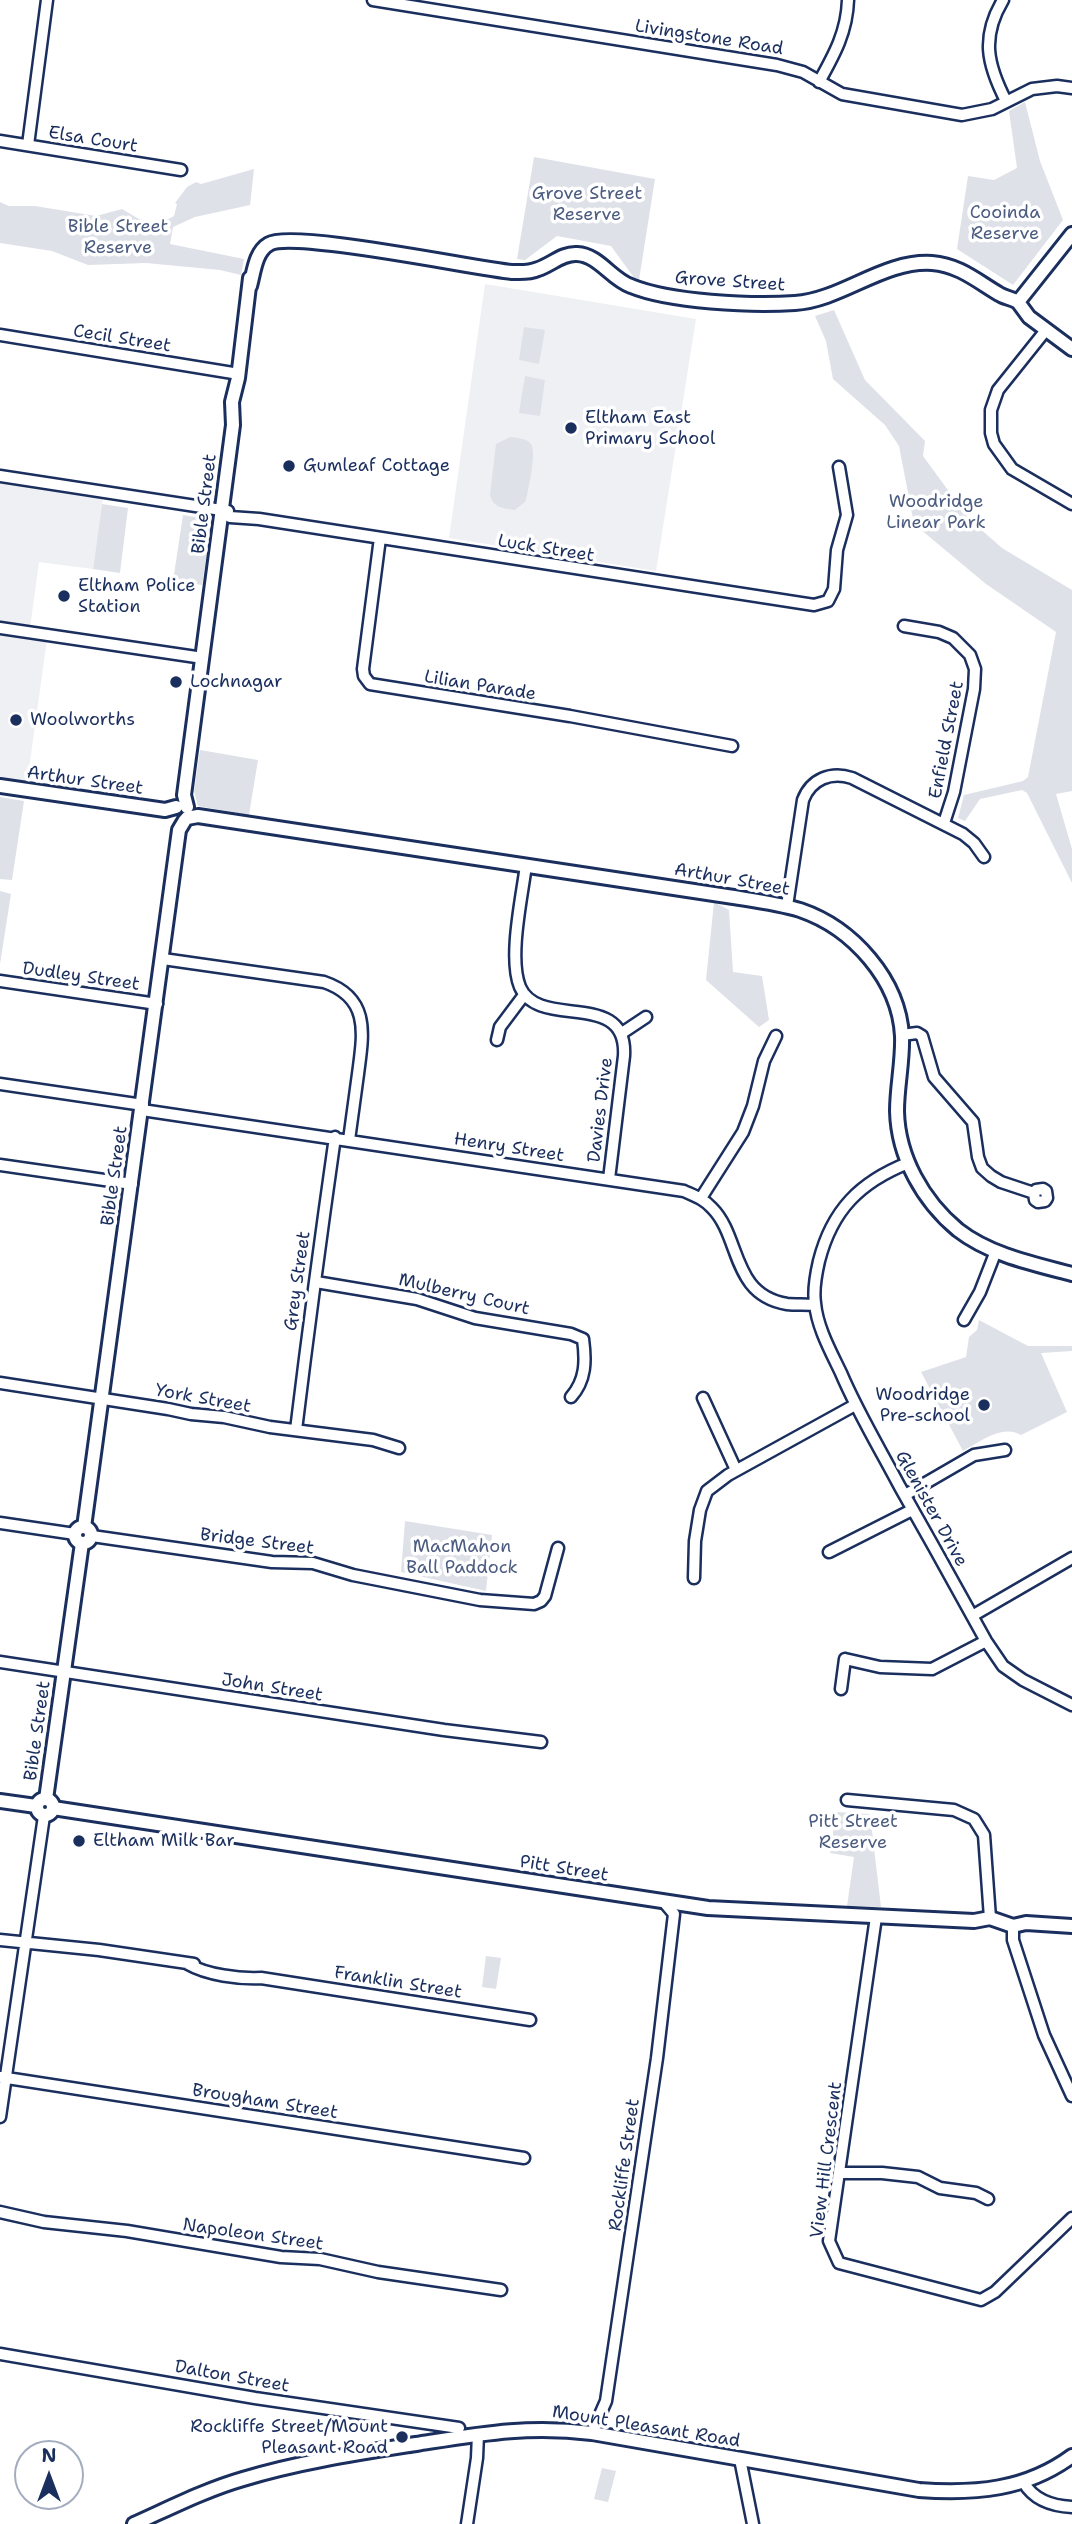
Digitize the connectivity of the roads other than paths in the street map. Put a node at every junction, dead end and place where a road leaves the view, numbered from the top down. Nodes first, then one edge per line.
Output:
1 (47, 0) edge
2 (373, 0) edge
3 (848, 0) edge
4 (1003, 0) edge
5 (818, 82) junction
6 (1072, 88) edge
7 (1006, 101) junction
8 (0, 141) edge
9 (28, 145) junction
10 (181, 170) dead end
11 (1072, 234) edge
12 (262, 245) joint
13 (1018, 302) junction
14 (1046, 330) junction
15 (0, 335) edge
16 (1072, 349) edge
17 (239, 376) junction
18 (839, 467) dead end
19 (0, 476) edge
20 (1071, 506) edge
21 (222, 512) junction
22 (380, 538) junction
23 (904, 626) dead end
24 (0, 628) edge
25 (203, 658) junction
26 (732, 746) dead end
27 (0, 786) edge
28 (182, 813) junction
29 (944, 823) junction
30 (984, 857) dead end
31 (526, 865) junction
32 (787, 906) junction
33 (163, 959) junction
34 (0, 981) edge
35 (524, 995) junction
36 (157, 1004) junction
37 (646, 1017) dead end
38 (622, 1033) junction
39 (902, 1035) junction
40 (776, 1036) dead end
41 (497, 1040) dead end
42 (0, 1084) edge
43 (142, 1107) junction
44 (335, 1138) junction
45 (349, 1140) junction
46 (908, 1163) junction
47 (0, 1165) edge
48 (609, 1178) junction
49 (132, 1184) junction
50 (1034, 1193) dead end
51 (701, 1198) junction
52 (996, 1251) junction
53 (1072, 1274) edge
54 (316, 1282) junction
55 (814, 1305) junction
56 (964, 1320) dead end
57 (0, 1383) edge
58 (571, 1397) dead end
59 (102, 1398) junction
60 (704, 1398) dead end
61 (855, 1405) junction
62 (296, 1430) junction
63 (399, 1448) dead end
64 (1005, 1450) dead end
65 (736, 1470) junction
66 (905, 1495) junction
67 (912, 1510) junction
68 (0, 1523) edge
69 (83, 1535) junction
70 (558, 1548) dead end
71 (829, 1552) dead end
72 (1072, 1558) edge
73 (694, 1578) dead end
74 (972, 1616) junction
75 (986, 1641) junction
76 (0, 1662) edge
77 (64, 1672) junction
78 (841, 1689) dead end
79 (1072, 1705) edge
80 (541, 1742) dead end
81 (847, 1800) dead end
82 (0, 1801) edge
83 (45, 1807) junction
84 (663, 1901) junction
85 (876, 1917) junction
86 (990, 1918) junction
87 (1013, 1926) junction
88 (1072, 1926) edge
89 (0, 1940) edge
90 (25, 1943) junction
91 (530, 2020) dead end
92 (3, 2077) edge
93 (1072, 2096) edge
94 (0, 2117) edge
95 (524, 2158) dead end
96 (839, 2174) junction
97 (988, 2199) dead end
98 (0, 2212) edge
99 (1072, 2218) edge
100 (501, 2290) dead end
101 (0, 2354) edge
102 (459, 2427) dead end
103 (592, 2433) junction
104 (478, 2434) junction
105 (1072, 2456) edge
106 (740, 2459) junction
107 (1024, 2483) junction
108 (1072, 2507) edge
109 (134, 2524) edge
110 (467, 2524) edge
111 (753, 2524) edge

1 - 9 street
2 - 5 street, Livingstone Road
3 - 5 street
4 - 7 street
5 - 7 street, Livingstone Road
6 - 7 street, Livingstone Road
8 - 9 street, Elsa Court
9 - 10 street, Elsa Court
11 - 13 street
12 - 13 street, Grove Street
12 - 17 street, Bible Street
13 - 14 street, Grove Street
14 - 16 street, Grove Street
14 - 20 street
15 - 17 street, Cecil Street
17 - 21 street, Bible Street
18 - 22 street, Luck Street
19 - 21 street, Luck Street
21 - 22 street, Luck Street
21 - 25 street, Bible Street
22 - 26 street, Lilian Parade
23 - 29 street, Enfield Street
24 - 25 street
25 - 28 street, Bible Street
27 - 28 street, Arthur Street
28 - 31 street, Arthur Street
28 - 33 street, Bible Street
29 - 30 street
29 - 32 street
31 - 32 street, Arthur Street
31 - 35 street
32 - 39 street, Arthur Street
33 - 36 street, Bible Street
33 - 45 street
34 - 36 street, Dudley Street
35 - 38 street
35 - 41 street
36 - 43 street, Bible Street
37 - 38 street
38 - 48 street, Davies Drive
39 - 46 street, Arthur Street
39 - 50 street
40 - 51 street
42 - 43 street, Henry Street
43 - 44 street, Henry Street
43 - 49 street, Bible Street
44 - 45 street, Henry Street
44 - 54 street, Grey Street
45 - 48 street, Henry Street
46 - 52 street, Arthur Street
46 - 55 street, Glenister Drive
47 - 49 street
48 - 51 street, Henry Street
49 - 59 street, Bible Street
51 - 55 street
52 - 53 street, Arthur Street
52 - 56 street
54 - 58 street, Mulberry Court
54 - 62 street, Grey Street
55 - 61 street, Glenister Drive
57 - 59 street, York Street
59 - 62 street, York Street
59 - 69 street, Bible Street
60 - 65 street
61 - 65 street
61 - 66 street, Glenister Drive
62 - 63 street, York Street
64 - 66 street
65 - 73 street
66 - 67 street, Glenister Drive
67 - 71 street
67 - 74 street, Glenister Drive
68 - 69 street, Bridge Street
69 - 70 street, Bridge Street
69 - 77 street, Bible Street
72 - 74 street
74 - 75 street, Glenister Drive
75 - 78 street
75 - 79 street, Glenister Drive
76 - 77 street, John Street
77 - 80 street, John Street
77 - 83 street, Bible Street
81 - 86 street
82 - 83 street, Pitt Street
83 - 84 street, Pitt Street
83 - 90 street, Bible Street
84 - 85 street, Pitt Street
84 - 103 street, Rockliffe Street
85 - 86 street, Pitt Street
85 - 96 street, View Hill Crescent
86 - 87 street, Pitt Street
87 - 88 street, Pitt Street
87 - 93 street
89 - 90 street, Franklin Street
90 - 91 street, Franklin Street
90 - 92 street, Bible Street
92 - 94 street, Bible Street
92 - 95 street, Brougham Street
96 - 97 street
96 - 99 street, View Hill Crescent
98 - 100 street, Napoleon Street
101 - 102 street, Dalton Street
103 - 104 street, Mount Pleasant Road
103 - 106 street, Mount Pleasant Road
104 - 109 street, Mount Pleasant Road
104 - 110 street
105 - 107 street, Mount Pleasant Road
106 - 107 street, Mount Pleasant Road
106 - 111 street
107 - 108 street

